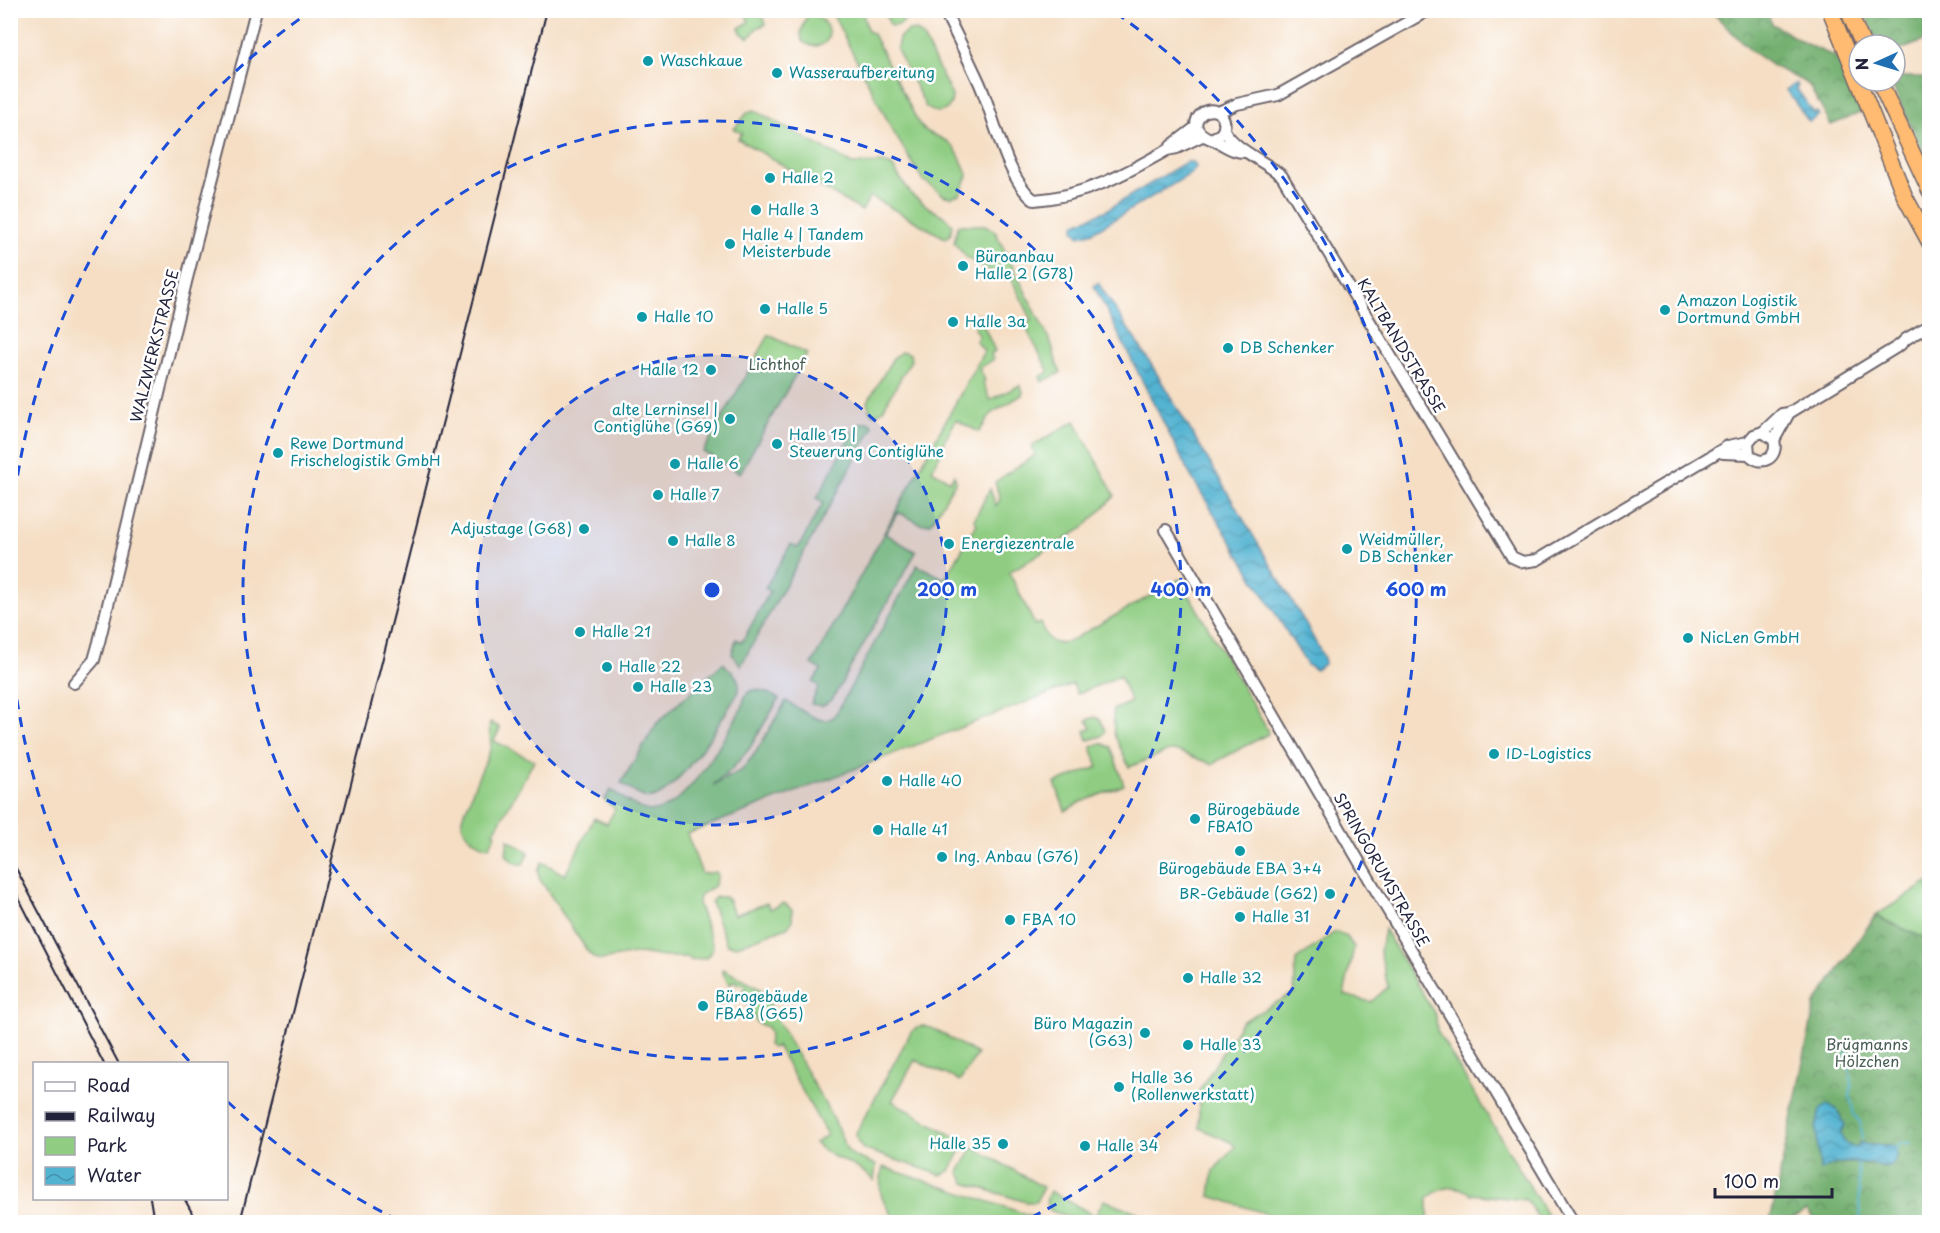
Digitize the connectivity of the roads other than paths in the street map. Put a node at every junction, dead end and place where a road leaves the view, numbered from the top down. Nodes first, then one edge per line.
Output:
1 (256, 10) edge
2 (944, 10) edge
3 (1429, 10) edge
4 (1830, 10) edge
5 (1848, 10) edge
6 (1858, 33) edge
7 (1884, 93) edge
8 (1222, 121) junction
9 (1203, 134) junction
10 (1246, 152) junction
11 (1929, 191) edge
12 (1929, 243) edge
13 (1929, 325) edge
14 (1929, 334) edge
15 (1904, 343) junction
16 (1789, 413) junction
17 (1763, 432) junction
18 (1774, 440) junction
19 (1748, 442) junction
20 (1717, 453) junction
21 (1749, 454) junction
22 (1166, 530) dead end
23 (74, 683) dead end
24 (1573, 1222) edge

1 - 23 street, WALZWERKSTRASSE
2 - 9 street
3 - 8 street
4 - 12 highway
5 - 6 highway
7 - 11 highway
8 - 9 street
8 - 9 street
8 - 10 street, KALTBANDSTRASSE
9 - 10 street, KALTBANDSTRASSE
10 - 20 street, KALTBANDSTRASSE
13 - 15 street
14 - 15 street
15 - 16 street
16 - 17 street
16 - 18 street
17 - 18 street
17 - 19 street
18 - 21 street
19 - 20 street
19 - 21 street
20 - 21 street
22 - 24 street, SPRINGORUMSTRASSE

